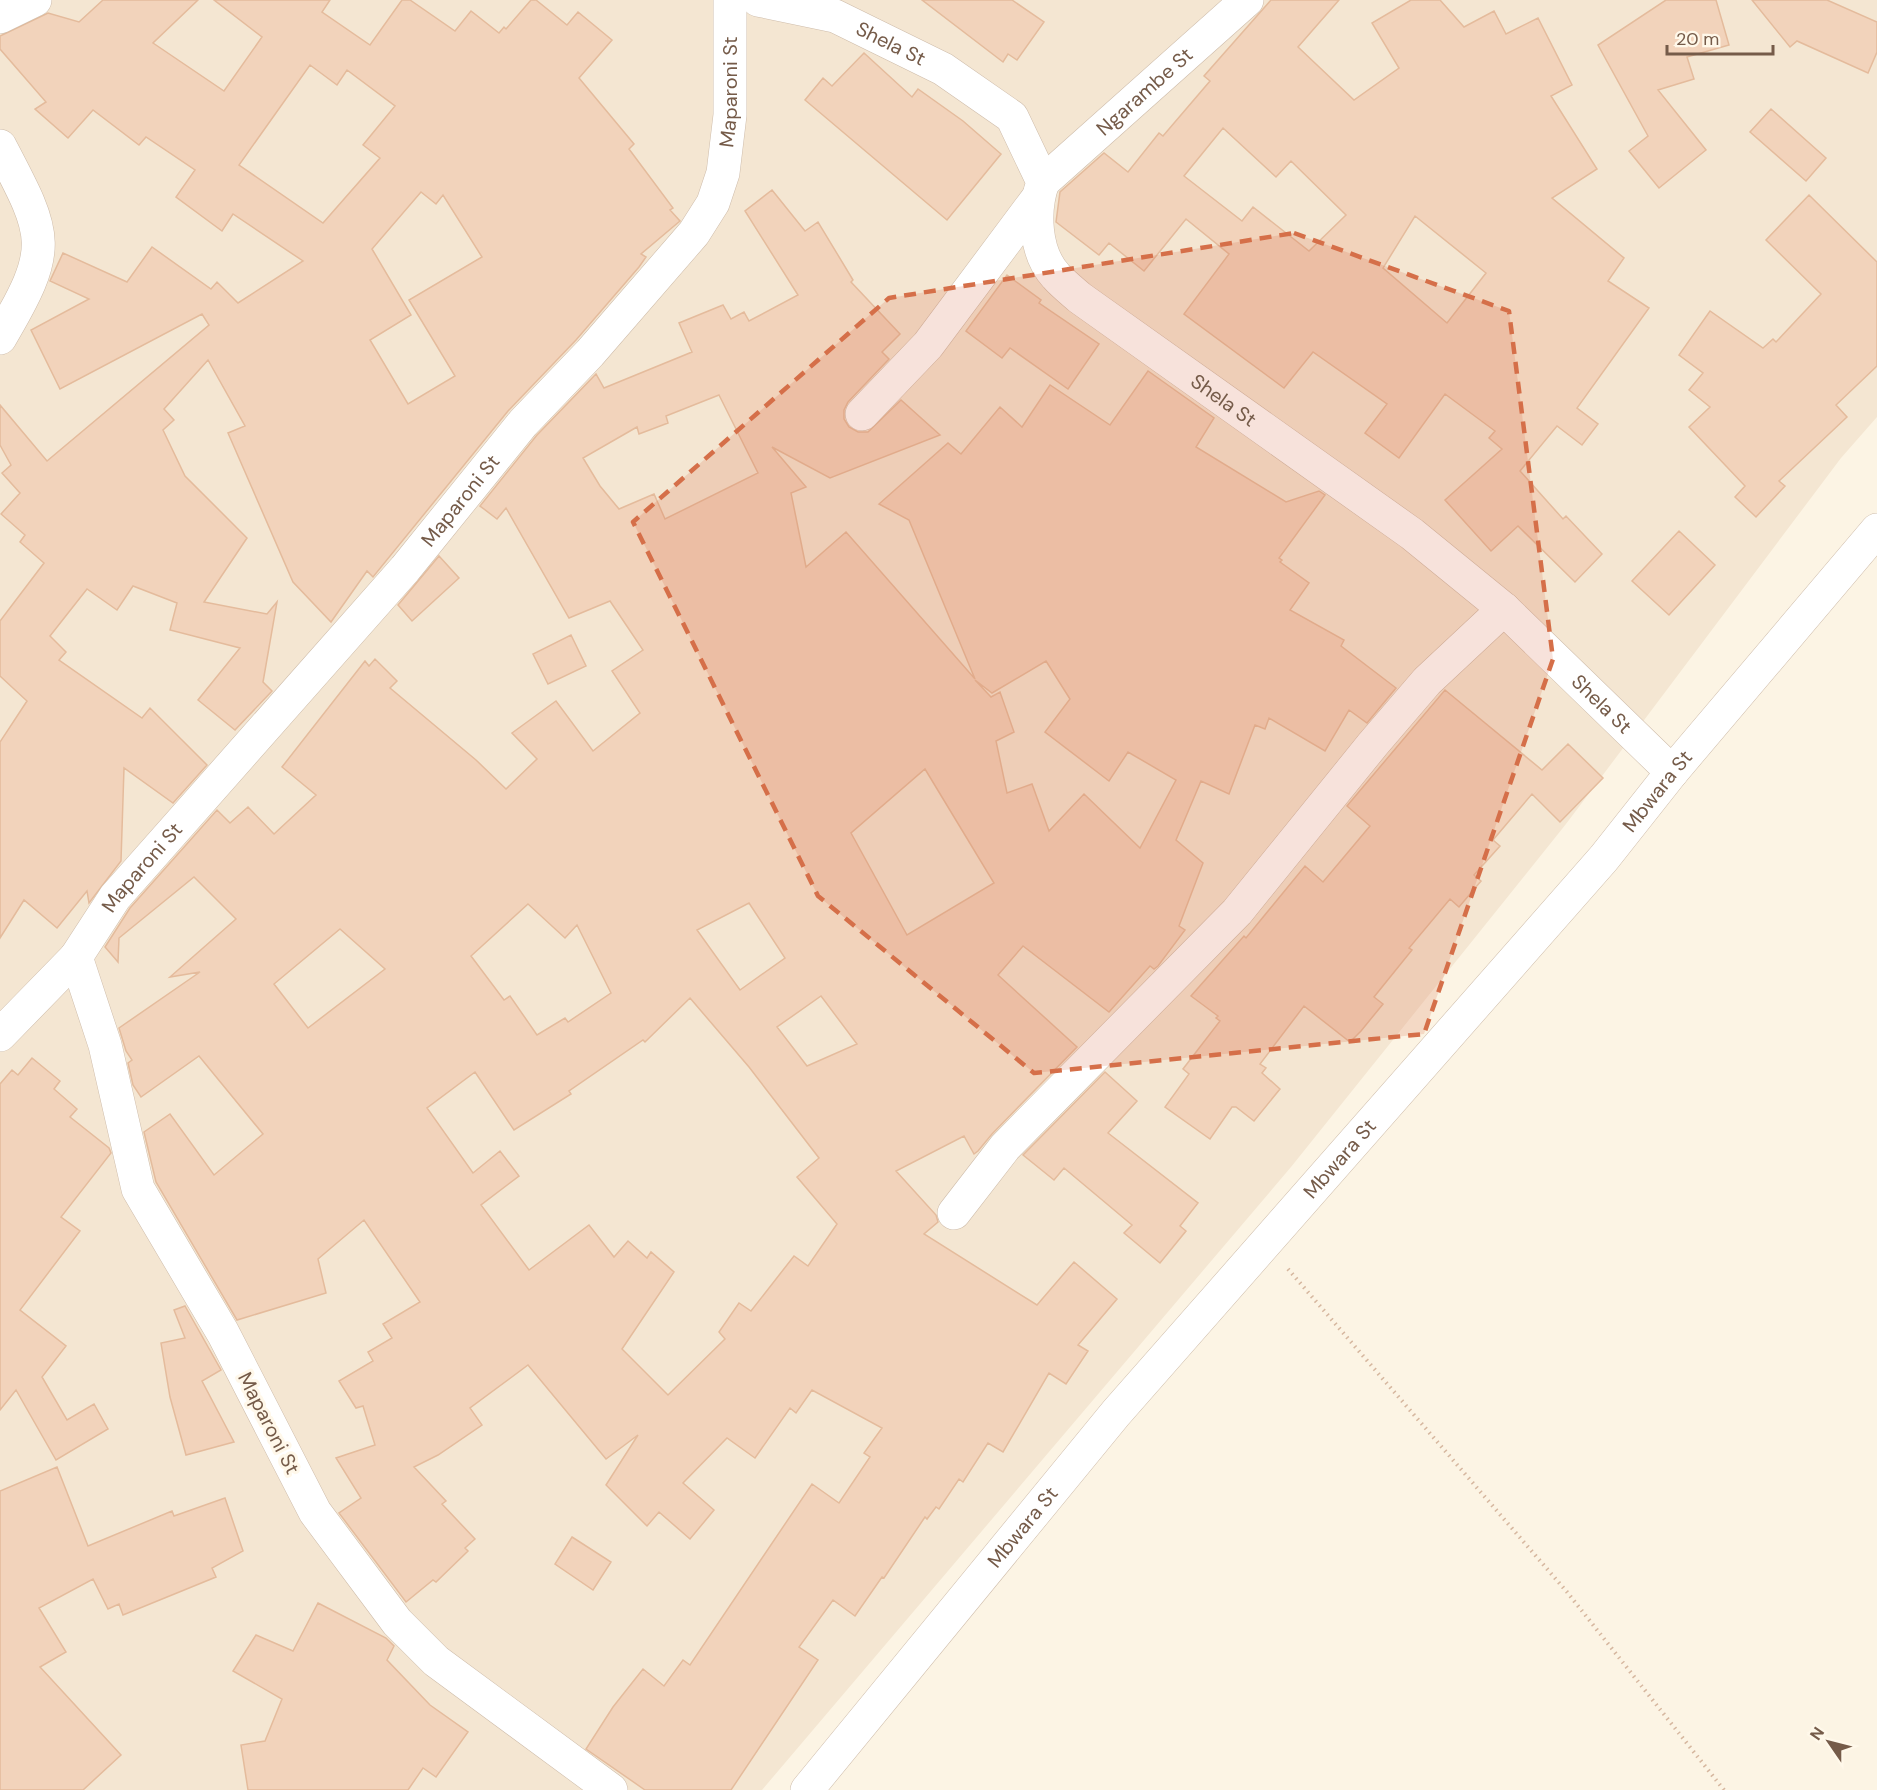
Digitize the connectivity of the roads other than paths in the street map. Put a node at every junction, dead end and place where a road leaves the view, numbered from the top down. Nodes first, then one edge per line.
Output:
1 (35, 0) edge
2 (730, 0) edge
3 (758, 0) edge
4 (1247, 0) edge
5 (0, 17) edge
6 (0, 146) edge
7 (1040, 191) junction
8 (0, 338) edge
9 (862, 414) dead end
10 (1877, 530) edge
11 (1504, 609) junction
12 (1672, 772) junction
13 (76, 957) junction
14 (0, 1035) edge
15 (954, 1213) dead end
16 (611, 1790) edge
17 (807, 1790) edge

1 - 5 street
2 - 13 street, Maparoni St
3 - 7 street, Shela St
4 - 7 street, Ngarambe St
6 - 8 street
7 - 9 street, Ngarambe St
7 - 11 street, Shela St
10 - 12 street, Mbwara St
11 - 12 street, Shela St
11 - 15 street
12 - 17 street, Mbwara St
13 - 14 street, Maparoni St
13 - 16 street, Maparoni St

